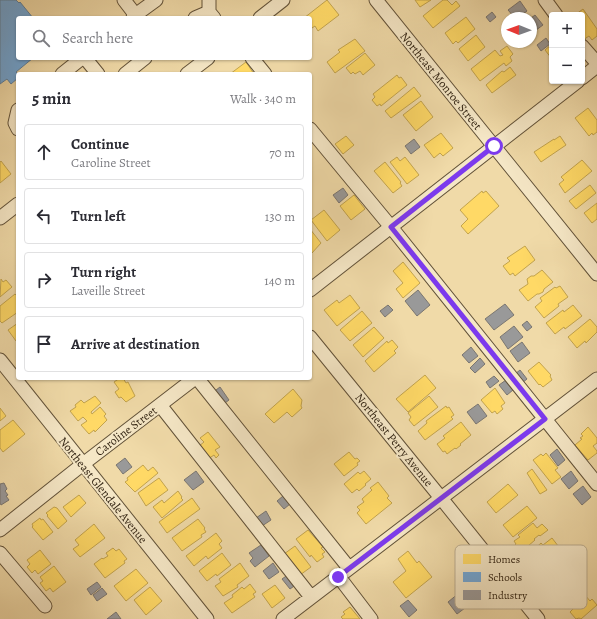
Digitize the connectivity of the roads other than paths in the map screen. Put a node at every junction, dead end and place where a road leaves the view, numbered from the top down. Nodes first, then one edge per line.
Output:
1 (124, 0) edge
2 (156, 0) edge
3 (284, 0) edge
4 (376, 0) edge
5 (545, 0) edge
6 (211, 10) edge
7 (554, 12) edge
8 (133, 16) edge
9 (134, 16) edge
10 (199, 16) edge
11 (263, 16) edge
12 (584, 48) edge
13 (81, 60) edge
14 (86, 60) edge
15 (142, 60) edge
16 (205, 60) edge
17 (254, 60) edge
18 (597, 65) edge
19 (65, 72) edge
20 (96, 72) edge
21 (128, 72) edge
22 (190, 72) edge
23 (263, 72) edge
24 (585, 75) edge
25 (574, 84) edge
26 (312, 131) edge
27 (494, 146) junction
28 (16, 206) edge
29 (0, 218) edge
30 (391, 227) junction
31 (597, 274) edge
32 (312, 288) edge
33 (312, 339) edge
34 (0, 360) edge
35 (597, 379) edge
36 (193, 380) edge
37 (198, 380) edge
38 (160, 405) junction
39 (545, 419) junction
40 (83, 464) junction
41 (597, 484) edge
42 (441, 498) junction
43 (0, 530) edge
44 (479, 545) edge
45 (0, 553) edge
46 (349, 568) junction
47 (338, 577) junction
48 (311, 597) junction
49 (45, 606) dead end
50 (530, 609) edge
51 (207, 619) edge
52 (283, 619) edge
53 (372, 619) edge
54 (538, 619) edge

1 - 8 street
2 - 9 street
3 - 11 street
4 - 27 street, Northeast Monroe Street
5 - 7 street
6 - 10 street
12 - 18 street
13 - 19 street
14 - 20 street
15 - 21 street
16 - 22 street
17 - 23 street
18 - 24 street
25 - 27 street
26 - 30 street
27 - 30 street
27 - 31 street, Northeast Monroe Street
28 - 29 street
30 - 32 street
30 - 39 street
33 - 42 street, Northeast Perry Avenue
34 - 40 street, Northeast Glendale Avenue
35 - 39 street
36 - 38 street, Caroline Street
37 - 46 street
38 - 40 street, Caroline Street
38 - 48 street
39 - 41 street
39 - 42 street
40 - 43 street, Caroline Street
40 - 51 street, Northeast Glendale Avenue
42 - 44 street, Northeast Perry Avenue
42 - 46 street
45 - 49 street
46 - 47 street
47 - 48 street
47 - 53 street
48 - 52 street
50 - 54 street, Northeast Perry Avenue

